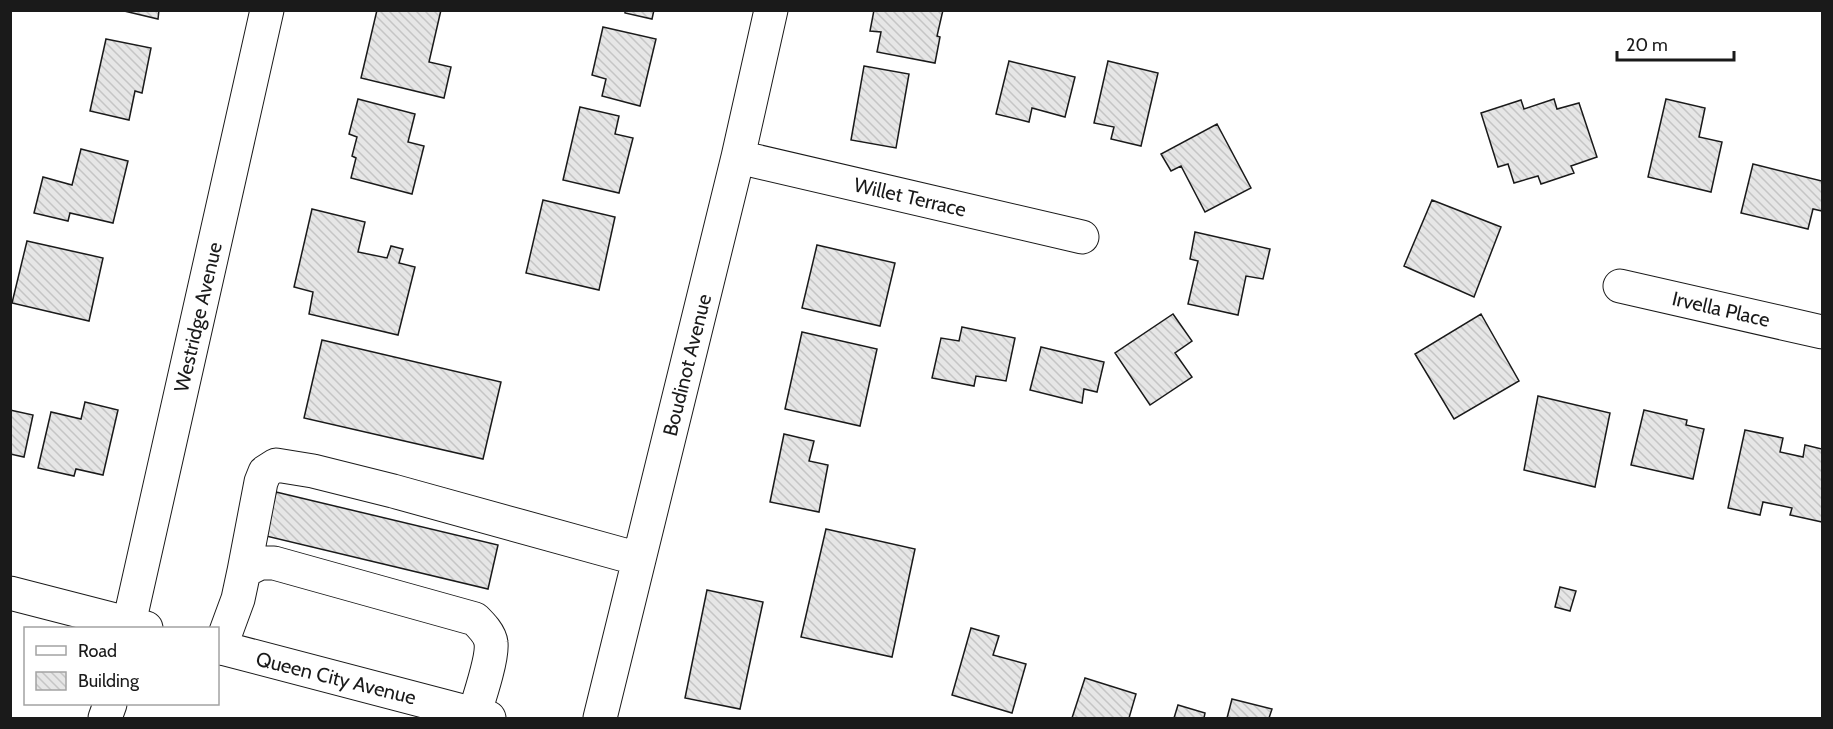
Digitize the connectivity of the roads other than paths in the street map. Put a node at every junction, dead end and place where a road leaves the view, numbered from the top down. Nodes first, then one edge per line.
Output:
1 (267, 10) edge
2 (771, 10) edge
3 (738, 157) junction
4 (1082, 237) dead end
5 (1620, 286) dead end
6 (1822, 332) edge
7 (639, 560) junction
8 (244, 572) junction
9 (10, 592) edge
10 (134, 627) edge
11 (219, 648) edge
12 (482, 717) edge
13 (600, 718) edge

1 - 10 street, Westridge Avenue
2 - 3 street, Boudinot Avenue
3 - 4 street, Willet Terrace
3 - 7 street, Boudinot Avenue
5 - 6 street, Irvella Place
7 - 8 street
7 - 13 street, Boudinot Avenue
8 - 11 street
8 - 12 street
9 - 10 street
11 - 12 street, Queen City Avenue

